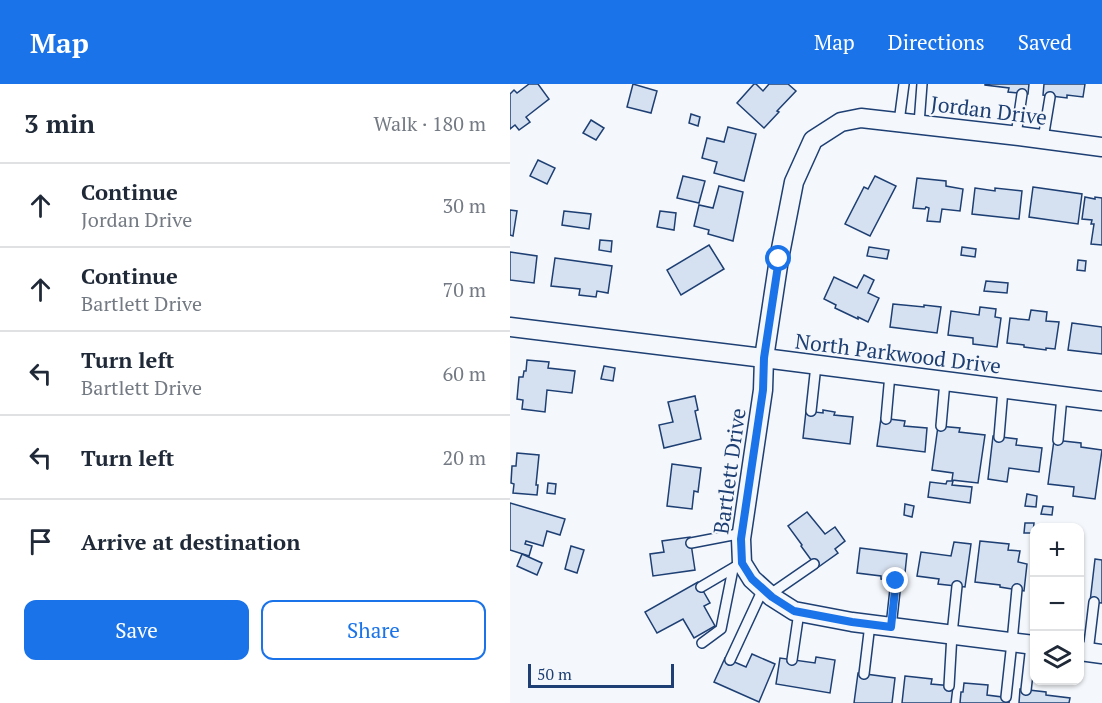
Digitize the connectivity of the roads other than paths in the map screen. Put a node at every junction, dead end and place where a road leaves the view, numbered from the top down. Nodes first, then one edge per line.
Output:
1 (904, 84) edge
2 (922, 84) edge
3 (1022, 94) dead end
4 (1050, 97) dead end
5 (899, 122) junction
6 (919, 124) junction
7 (1016, 135) junction
8 (1043, 139) junction
9 (1102, 147) edge
10 (510, 327) edge
11 (764, 358) junction
12 (816, 365) junction
13 (890, 374) junction
14 (945, 381) junction
15 (1003, 389) junction
16 (1062, 396) junction
17 (1102, 401) edge
18 (811, 411) dead end
19 (886, 419) dead end
20 (940, 426) dead end
21 (999, 437) dead end
22 (1058, 440) dead end
23 (743, 533) junction
24 (691, 543) dead end
25 (814, 564) dead end
26 (737, 566) junction
27 (896, 581) dead end
28 (957, 586) dead end
29 (701, 587) dead end
30 (1017, 590) dead end
31 (766, 592) junction
32 (1094, 602) dead end
33 (799, 612) junction
34 (870, 624) junction
35 (891, 627) junction
36 (952, 634) junction
37 (1012, 642) junction
38 (702, 644) dead end
39 (1030, 645) edge
40 (1090, 652) edge
41 (730, 660) dead end
42 (792, 660) dead end
43 (1030, 664) edge
44 (864, 674) dead end
45 (949, 686) dead end
46 (1026, 690) dead end
47 (1006, 697) dead end

1 - 5 lane
2 - 6 lane
3 - 7 lane
4 - 8 lane
5 - 6 street, Jordan Drive
5 - 11 street, Jordan Drive
6 - 7 street, Jordan Drive
7 - 8 street, Jordan Drive
8 - 9 street, Jordan Drive
10 - 11 street, North Parkwood Drive
11 - 12 street, North Parkwood Drive
11 - 23 street, Bartlett Drive
12 - 13 street, North Parkwood Drive
12 - 18 lane
13 - 14 street, North Parkwood Drive
13 - 19 lane
14 - 15 street, North Parkwood Drive
14 - 20 lane
15 - 16 street, North Parkwood Drive
15 - 21 lane
16 - 17 street, North Parkwood Drive
16 - 22 lane
23 - 24 lane
23 - 26 street, Bartlett Drive
25 - 31 lane
26 - 29 lane
26 - 31 street, Bartlett Drive
26 - 38 lane
27 - 35 lane
28 - 36 lane
30 - 37 lane
31 - 33 street, Bartlett Drive
31 - 41 lane
32 - 40 lane
33 - 34 street, Bartlett Drive
33 - 42 lane
34 - 35 street, Bartlett Drive
34 - 44 lane
35 - 36 street, Bartlett Drive
36 - 37 street, Bartlett Drive
36 - 45 lane
37 - 39 street, Bartlett Drive
37 - 47 lane
43 - 46 lane

